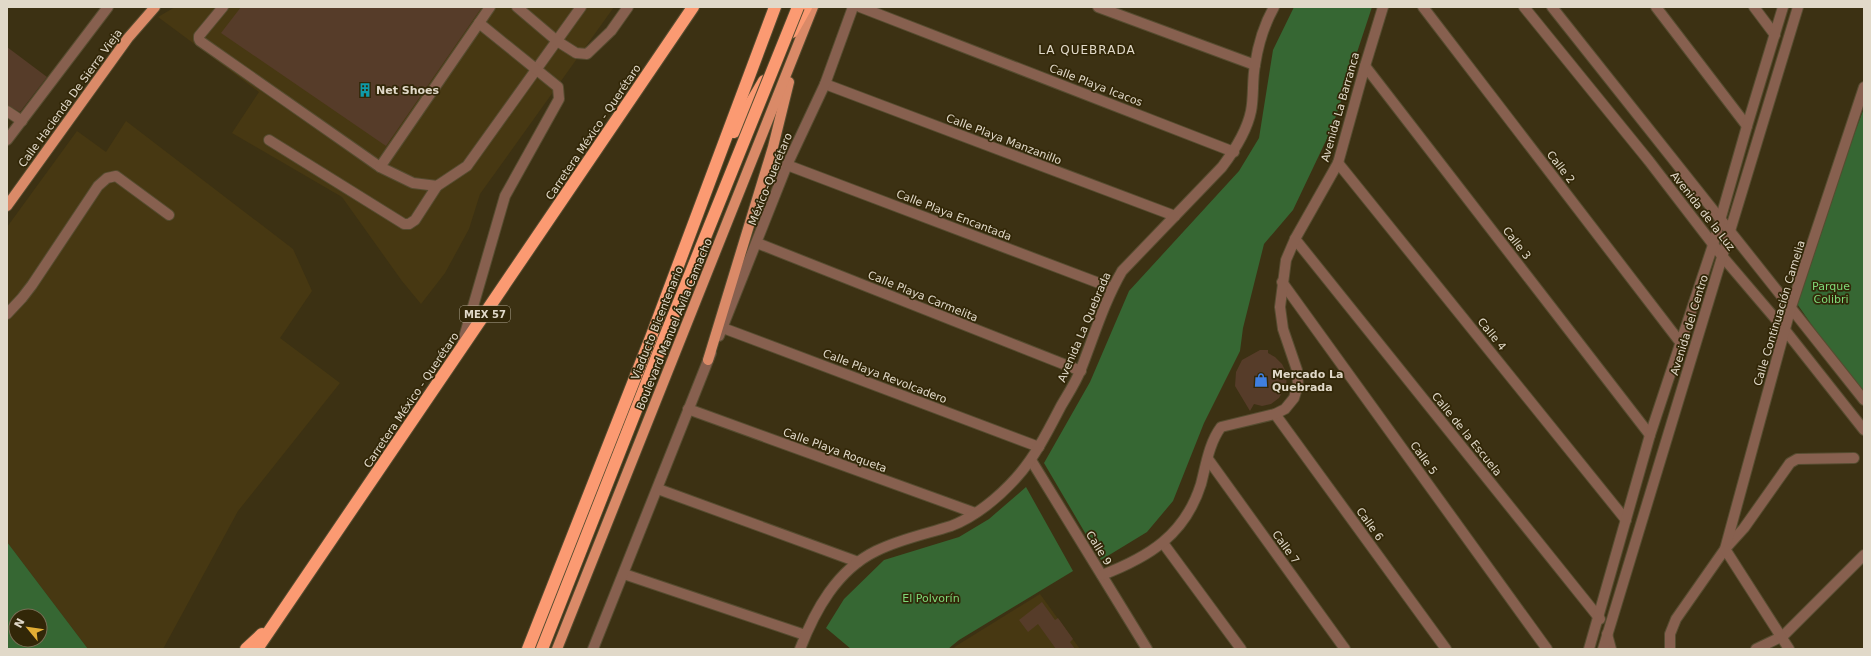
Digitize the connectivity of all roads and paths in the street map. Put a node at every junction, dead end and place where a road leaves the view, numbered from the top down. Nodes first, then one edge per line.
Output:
1 (108, 7) edge
2 (155, 7) edge
3 (223, 7) edge
4 (490, 7) edge
5 (517, 7) edge
6 (582, 7) edge
7 (628, 7) edge
8 (693, 7) edge
9 (775, 7) edge
10 (798, 7) edge
11 (806, 7) edge
12 (813, 7) edge
13 (853, 7) edge
14 (860, 7) edge
15 (1098, 7) edge
16 (1274, 7) edge
17 (1383, 7) edge
18 (1423, 7) edge
19 (1524, 7) edge
20 (1552, 7) edge
21 (1656, 7) edge
22 (1754, 7) edge
23 (1783, 7) edge
24 (1798, 7) edge
25 (479, 23) junction
26 (1775, 35) junction
27 (557, 41) junction
28 (798, 47) junction
29 (1255, 65) junction
30 (1365, 66) junction
31 (536, 70) junction
32 (825, 84) junction
33 (1864, 87) edge
34 (7, 111) edge
35 (22, 121) junction
36 (1747, 126) junction
37 (7, 140) edge
38 (269, 140) dead end
39 (1234, 152) junction
40 (1338, 163) junction
41 (716, 165) junction
42 (787, 165) junction
43 (380, 167) junction
44 (437, 186) junction
45 (7, 206) edge
46 (169, 215) dead end
47 (1175, 216) junction
48 (1721, 221) junction
49 (1729, 232) junction
50 (1295, 238) junction
51 (757, 243) junction
52 (1714, 245) junction
53 (1722, 256) junction
54 (1282, 282) junction
55 (1112, 288) junction
56 (1791, 307) junction
57 (7, 314) edge
58 (723, 328) junction
59 (1785, 330) junction
60 (1680, 342) junction
61 (461, 349) junction
62 (708, 360) junction
63 (1080, 371) junction
64 (1864, 400) edge
65 (688, 409) junction
66 (1275, 414) junction
67 (1864, 430) edge
68 (1650, 435) junction
69 (1039, 448) junction
70 (1854, 458) dead end
71 (1208, 459) junction
72 (1030, 460) junction
73 (658, 489) junction
74 (975, 513) junction
75 (1626, 520) junction
76 (1163, 543) junction
77 (1725, 548) junction
78 (1864, 554) edge
79 (858, 562) junction
80 (624, 574) junction
81 (1102, 575) junction
82 (1598, 615) junction
83 (276, 621) junction
84 (806, 635) junction
85 (1607, 635) junction
86 (1783, 636) junction
87 (1144, 648) edge
88 (246, 649) edge
89 (257, 649) edge
90 (528, 649) edge
91 (542, 649) edge
92 (557, 649) edge
93 (593, 649) edge
94 (800, 649) edge
95 (1241, 649) edge
96 (1345, 649) edge
97 (1446, 649) edge
98 (1547, 649) edge
99 (1589, 649) edge
100 (1603, 649) edge
101 (1612, 649) edge
102 (1670, 649) edge
103 (1756, 649) edge
104 (1789, 649) edge

1 - 35 street, Calle Hacienda De Sierra Vieja
2 - 45 main road, Calle Hacienda De Sierra Vieja
3 - 43 street
4 - 25 street
5 - 27 street
6 - 27 street
7 - 27 street
8 - 61 highway, Carretera México - Querétaro / MEX 57
9 - 41 highway
10 - 91 highway, Viaducto Bicentenario, bridge
11 - 41 highway
12 - 28 main road, Boulevard Manuel Ávila Camacho
13 - 32 street, México-Querétaro
14 - 39 street, Calle Playa Icacos
15 - 29 street
16 - 29 street, Avenida La Quebrada
17 - 30 street, Avenida La Barranca
18 - 60 street, Calle 2
19 - 52 street, Avenida de la Luz
20 - 48 street, Avenida de la Luz
21 - 36 street
22 - 26 street
23 - 26 street, Avenida del Centro
24 - 49 street, Avenida del Centro
25 - 31 street
25 - 43 street
26 - 36 street, Avenida del Centro
27 - 31 street
28 - 62 main road
28 - 92 main road, Boulevard Manuel Ávila Camacho
29 - 39 street, Avenida La Quebrada
30 - 40 street, Avenida La Barranca
30 - 68 street, Calle 3
31 - 44 street
31 - 61 street
32 - 42 street, México-Querétaro
32 - 47 street, Calle Playa Manzanillo
33 - 56 street, Calle Continuación Camelia
34 - 35 street
35 - 37 street, Calle Hacienda De Sierra Vieja
36 - 48 street, Avenida del Centro
38 - 44 street
39 - 47 street, Avenida La Quebrada
40 - 50 street, Avenida La Barranca
40 - 75 street, Calle 4
41 - 90 highway
42 - 51 street, México-Querétaro
42 - 55 street, Calle Playa Encantada
43 - 44 street
46 - 57 street
47 - 55 street, Avenida La Quebrada
48 - 49 street, Avenida de la Luz
48 - 52 street, Avenida del Centro
49 - 53 street, Avenida del Centro
49 - 56 street, Avenida de la Luz
50 - 54 street, Avenida La Barranca
50 - 82 street, Calle de la Escuela
51 - 58 street, México-Querétaro
51 - 63 street, Calle Playa Carmelita
52 - 53 street, Avenida de la Luz
52 - 60 street, Avenida del Centro
53 - 59 street, Avenida de la Luz
53 - 85 street, Avenida del Centro
54 - 66 street, Avenida La Barranca
54 - 98 street, Calle 5
55 - 63 street, Avenida La Quebrada
56 - 59 street, Calle Continuación Camelia
56 - 64 street, Avenida de la Luz
58 - 62 street, México-Querétaro
58 - 69 street, Calle Playa Revolcadero
59 - 67 street, Avenida de la Luz
59 - 77 street, Calle Continuación Camelia
60 - 68 street, Avenida del Centro
61 - 83 highway, Carretera México - Querétaro / MEX 57
62 - 65 street, México-Querétaro
63 - 69 street, Avenida La Quebrada
65 - 73 street, México-Querétaro
65 - 74 street, Calle Playa Roqueta
66 - 71 street, Avenida La Barranca
66 - 97 street, Calle 6
68 - 75 street, Avenida del Centro
69 - 72 street, Avenida La Quebrada
70 - 77 street, Calle Continuación Camelia
71 - 76 street, Avenida La Barranca
71 - 96 street, Calle 7
72 - 74 street, Avenida La Quebrada
72 - 81 street, Calle 9
73 - 79 street
73 - 80 street, México-Querétaro
74 - 79 street, Avenida La Quebrada
75 - 82 street, Avenida del Centro
76 - 81 street, Avenida La Barranca
76 - 95 street
77 - 86 street
77 - 102 street, Calle Continuación Camelia
78 - 86 street
79 - 84 street, Avenida La Quebrada
80 - 84 street
80 - 93 street, México-Querétaro
81 - 87 street, Calle 9
82 - 85 street, Calle de la Escuela
82 - 99 street, Avenida del Centro
83 - 88 highway
83 - 89 highway, Carretera México - Querétaro / MEX 57
84 - 94 street, Avenida La Quebrada
85 - 100 street, Avenida del Centro
85 - 101 street, Calle de la Escuela
86 - 103 street
86 - 104 street

